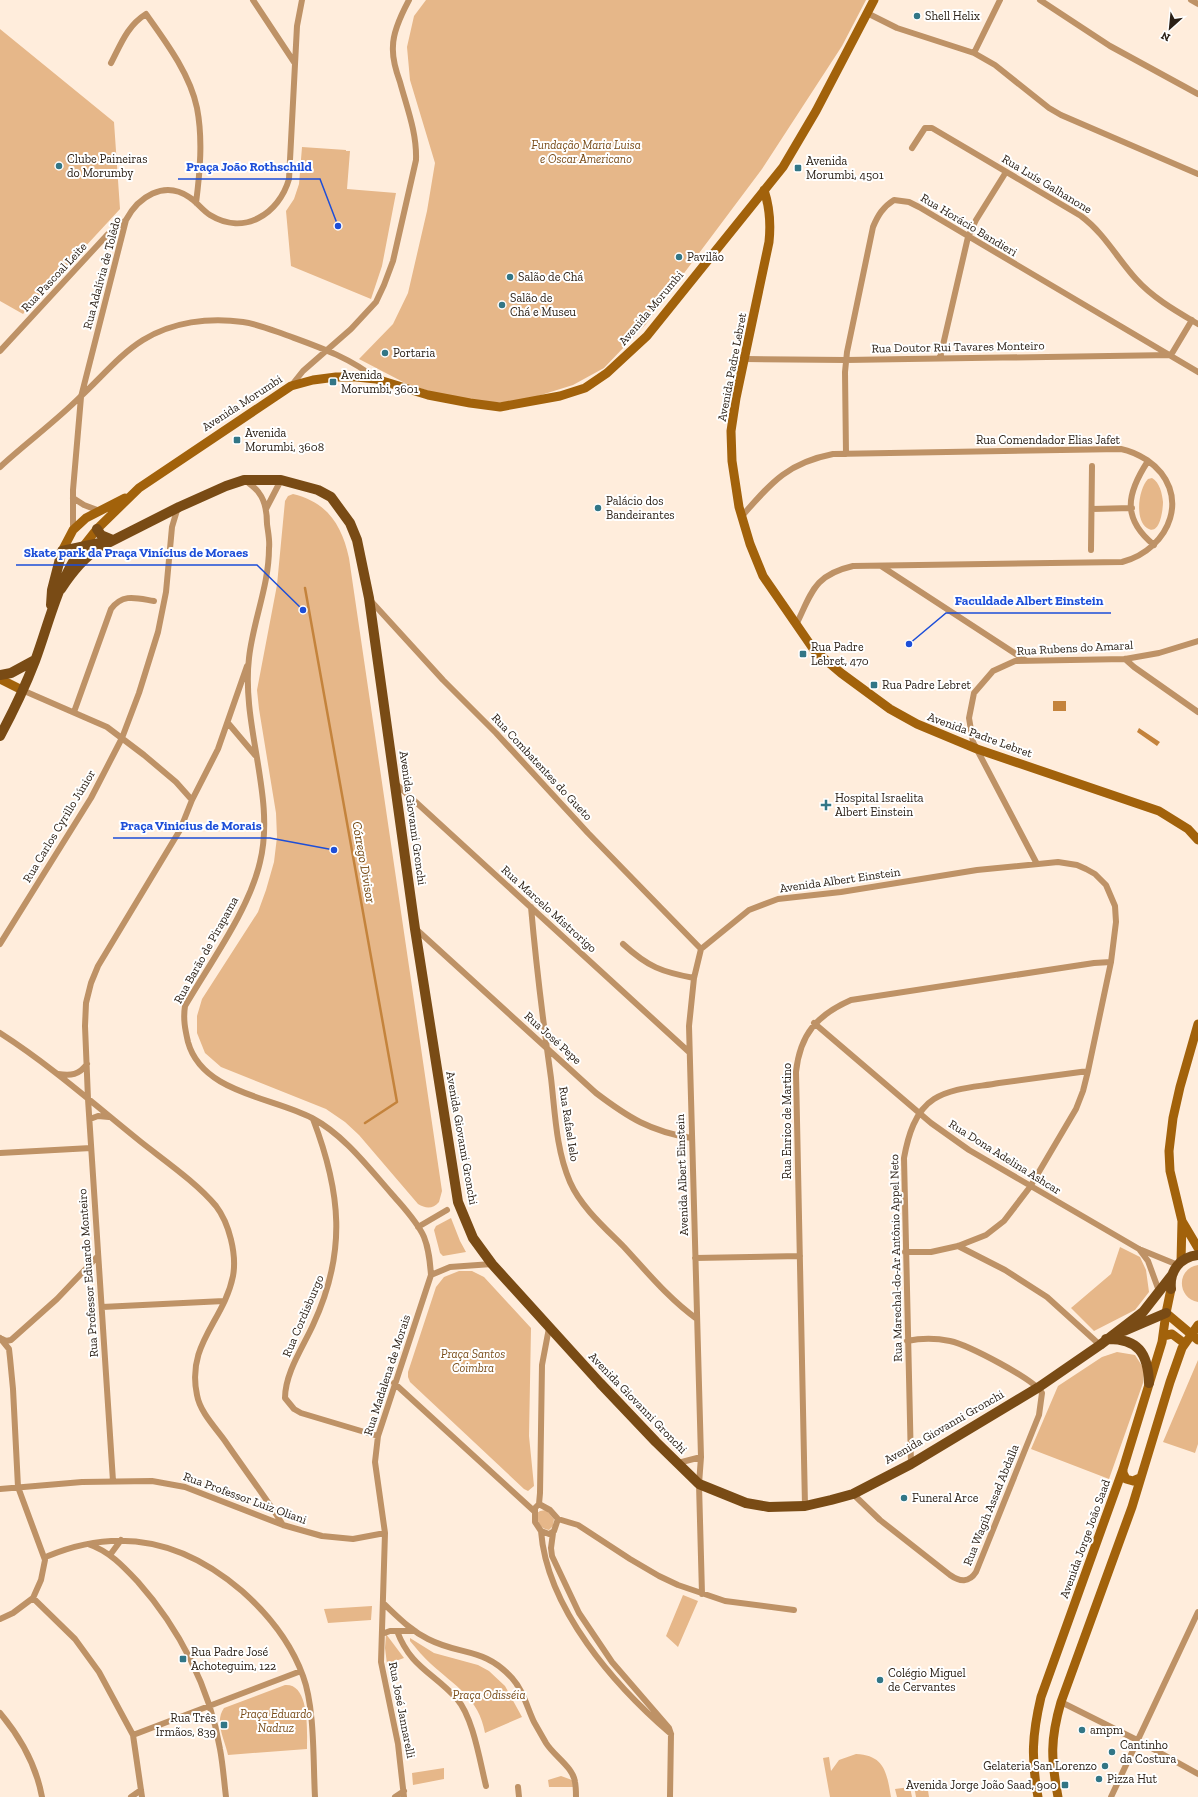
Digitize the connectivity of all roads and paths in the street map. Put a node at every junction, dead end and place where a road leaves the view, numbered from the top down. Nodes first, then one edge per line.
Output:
1 (253, 0) edge
2 (302, 0) edge
3 (409, 0) edge
4 (874, 0) edge
5 (1000, 0) edge
6 (1040, 0) edge
7 (1191, 0) edge
8 (1198, 4) edge
9 (867, 13) junction
10 (974, 53) junction
11 (295, 62) junction
12 (111, 63) dead end
13 (1198, 94) edge
14 (912, 148) dead end
15 (1006, 172) junction
16 (1198, 174) edge
17 (764, 190) junction
18 (196, 203) junction
19 (770, 207) junction
20 (750, 208) junction
21 (126, 220) junction
22 (968, 237) junction
23 (1192, 320) junction
24 (1198, 324) edge
25 (0, 351) edge
26 (327, 351) junction
27 (1171, 356) junction
28 (940, 358) junction
29 (745, 359) junction
30 (846, 360) junction
31 (1198, 372) edge
32 (376, 379) junction
33 (291, 386) junction
34 (81, 397) junction
35 (846, 454) junction
36 (1148, 461) junction
37 (1092, 466) dead end
38 (0, 467) edge
39 (244, 480) junction
40 (281, 480) junction
41 (131, 494) junction
42 (73, 498) junction
43 (179, 506) junction
44 (1092, 508) junction
45 (1132, 508) junction
46 (266, 509) junction
47 (100, 511) junction
48 (742, 516) junction
49 (97, 529) junction
50 (73, 530) junction
51 (113, 540) junction
52 (1154, 546) junction
53 (82, 548) junction
54 (1091, 550) dead end
55 (62, 551) junction
56 (881, 566) junction
57 (61, 589) junction
58 (368, 598) junction
59 (154, 601) dead end
60 (50, 616) junction
61 (796, 626) junction
62 (1198, 641) edge
63 (249, 658) junction
64 (1125, 659) junction
65 (35, 660) junction
66 (1025, 660) junction
67 (1, 680) edge
68 (22, 690) junction
69 (74, 712) junction
70 (1198, 712) edge
71 (228, 723) junction
72 (0, 736) edge
73 (122, 738) junction
74 (977, 749) junction
75 (256, 757) junction
76 (395, 783) junction
77 (192, 800) junction
78 (1198, 840) edge
79 (1037, 864) junction
80 (531, 907) junction
81 (415, 929) junction
82 (0, 944) edge
83 (624, 944) dead end
84 (701, 949) junction
85 (1112, 962) junction
86 (694, 978) junction
87 (814, 1023) junction
88 (1198, 1024) edge
89 (0, 1033) edge
90 (546, 1046) junction
91 (689, 1052) junction
92 (88, 1064) junction
93 (1088, 1071) junction
94 (57, 1074) junction
95 (88, 1099) junction
96 (920, 1113) junction
97 (111, 1117) junction
98 (312, 1118) junction
99 (90, 1119) junction
100 (691, 1138) junction
101 (91, 1148) junction
102 (0, 1153) edge
103 (1030, 1187) junction
104 (447, 1210) dead end
105 (1182, 1221) junction
106 (418, 1228) junction
107 (958, 1246) junction
108 (1198, 1248) edge
109 (1139, 1249) junction
110 (905, 1252) junction
111 (1198, 1255) edge
112 (98, 1256) junction
113 (800, 1256) junction
114 (695, 1258) junction
115 (492, 1264) junction
116 (1179, 1264) junction
117 (431, 1275) junction
118 (1172, 1275) junction
119 (1172, 1289) joint
120 (1159, 1291) junction
121 (224, 1301) junction
122 (102, 1307) junction
123 (1166, 1313) junction
124 (697, 1319) junction
125 (1198, 1325) edge
126 (549, 1328) junction
127 (1163, 1336) junction
128 (0, 1338) edge
129 (1187, 1339) junction
130 (1198, 1340) edge
131 (908, 1341) junction
132 (1103, 1342) junction
133 (9, 1349) junction
134 (394, 1383) junction
135 (1150, 1383) junction
136 (1038, 1387) junction
137 (378, 1436) junction
138 (701, 1457) junction
139 (678, 1463) junction
140 (911, 1464) junction
141 (1123, 1469) junction
142 (1140, 1478) junction
143 (113, 1481) junction
144 (699, 1484) junction
145 (18, 1487) junction
146 (0, 1489) edge
147 (853, 1494) junction
148 (539, 1504) junction
149 (805, 1506) junction
150 (534, 1511) junction
151 (558, 1519) junction
152 (283, 1524) junction
153 (541, 1531) junction
154 (385, 1534) junction
155 (551, 1534) junction
156 (121, 1540) junction
157 (87, 1544) junction
158 (110, 1555) junction
159 (46, 1556) junction
160 (702, 1594) junction
161 (33, 1598) junction
162 (383, 1603) junction
163 (794, 1610) dead end
164 (1198, 1612) edge
165 (0, 1619) edge
166 (397, 1631) junction
167 (415, 1631) junction
168 (382, 1634) junction
169 (300, 1671) junction
170 (1061, 1702) junction
171 (209, 1706) junction
172 (0, 1713) edge
173 (671, 1734) junction
174 (133, 1735) junction
175 (1137, 1740) junction
176 (1198, 1774) edge
177 (486, 1786) dead end
178 (518, 1787) dead end
179 (141, 1794) edge
180 (404, 1794) edge
181 (42, 1797) edge
182 (131, 1797) edge
183 (226, 1797) edge
184 (315, 1797) edge
185 (394, 1797) edge
186 (519, 1797) edge
187 (576, 1797) edge
188 (670, 1797) edge
189 (1038, 1797) edge
190 (1058, 1797) edge
191 (1111, 1797) edge

1 - 11 street
2 - 11 street, Rua Adalívia de Tolêdo
3 - 26 street
4 - 9 main road, Avenida Morumbi
5 - 10 street
6 - 13 street
7 - 8 street
9 - 10 street
9 - 17 main road, Avenida Morumbi
10 - 16 street
11 - 18 street, Rua Adalívia de Tolêdo
12 - 18 street
14 - 15 street, Rua Luís Galhanone
15 - 22 street
15 - 23 street, Rua Luís Galhanone
17 - 19 main road, Avenida Padre Lebret
17 - 20 main road, Avenida Morumbi
18 - 21 street, Rua Adalívia de Tolêdo
19 - 20 main road
19 - 29 main road, Avenida Padre Lebret
20 - 32 main road, Avenida Morumbi
21 - 25 street, Rua Pascoal Leite
21 - 34 street, Rua Adalívia de Tolêdo
22 - 27 street, Rua Horácio Bandieri
22 - 28 street
22 - 30 street, Rua Horácio Bandieri
23 - 24 street, Rua Luís Galhanone
23 - 27 street
26 - 32 street
26 - 33 street
26 - 34 street
27 - 28 street, Rua Doutor Rui Tavares Monteiro
27 - 31 street, Rua Horácio Bandieri
28 - 30 street, Rua Doutor Rui Tavares Monteiro
29 - 30 street, Rua Doutor Rui Tavares Monteiro
29 - 48 main road, Avenida Padre Lebret
30 - 35 street, Rua Horácio Bandieri
32 - 33 main road, Avenida Morumbi
33 - 41 main road, Avenida Morumbi
34 - 38 street
34 - 42 street, Rua Adalívia de Tolêdo
35 - 36 street, Rua Comendador Elias Jafet
35 - 48 street, Rua Comendador Elias Jafet
36 - 45 street
36 - 52 street, Rua Comendador Elias Jafet
37 - 44 street
39 - 40 main road, Avenida Giovanni Gronchi
39 - 43 main road, Avenida Giovanni Gronchi
39 - 46 street, Rua Barão de Pirapama
40 - 46 street
40 - 58 main road, Avenida Giovanni Gronchi
41 - 47 main road, Avenida Morumbi
41 - 49 main road, Avenida Morumbi
42 - 47 street
42 - 50 street, Rua Adalívia de Tolêdo
43 - 51 main road, Avenida Giovanni Gronchi
43 - 73 street, Rua Carlos Cyrillo Júnior
44 - 45 street
44 - 54 street
45 - 52 street
46 - 63 street, Rua Barão de Pirapama
47 - 50 main road, Avenida Morumbi
48 - 61 main road, Avenida Padre Lebret
49 - 51 main road
49 - 53 main road, Avenida Morumbi
50 - 55 main road, Avenida Morumbi
51 - 53 main road, Avenida Giovanni Gronchi
51 - 57 main road, Avenida Giovanni Gronchi
52 - 56 street, Rua Comendador Elias Jafet
53 - 55 main road, Avenida Giovanni Gronchi
53 - 57 main road, Avenida Morumbi
55 - 60 main road, Avenida Morumbi
56 - 61 street, Rua Comendador Elias Jafet
56 - 66 street
57 - 60 main road, Avenida Morumbi
58 - 76 main road, Avenida Giovanni Gronchi
58 - 84 street, Rua Combatentes do Gueto
59 - 69 street
60 - 65 main road, Avenida Morumbi
61 - 74 main road, Avenida Padre Lebret
62 - 64 street, Rua Rubens do Amaral
63 - 71 street, Rua Professor Eduardo Monteiro
63 - 75 street, Rua Barão de Pirapama
64 - 66 street, Rua Rubens do Amaral
64 - 70 street
65 - 67 main road
65 - 68 main road, Avenida Morumbi
66 - 74 street, Rua Rubens do Amaral
67 - 68 main road
68 - 69 street
68 - 72 main road, Avenida Morumbi
69 - 73 street
71 - 75 street, Rua Barão de Pirapama
71 - 77 street, Rua Professor Eduardo Monteiro
73 - 77 street
73 - 82 street, Rua Carlos Cyrillo Júnior
74 - 78 main road, Avenida Padre Lebret
74 - 79 street, Rua Rubens do Amaral
75 - 98 street, Rua Barão de Pirapama
76 - 80 street, Rua Marcelo Mistrorigo
76 - 81 main road, Avenida Giovanni Gronchi
77 - 92 street, Rua Professor Eduardo Monteiro
79 - 84 street, Avenida Albert Einstein
79 - 85 street, Avenida Albert Einstein
80 - 90 street, Rua Rafael Ielo
80 - 91 street, Rua Marcelo Mistrorigo
81 - 90 street, Rua José Pepe
81 - 115 main road, Avenida Giovanni Gronchi
83 - 86 street
84 - 86 street, Avenida Albert Einstein
85 - 87 street, Rua Enrico de Martino
85 - 93 street, Avenida Albert Einstein
86 - 91 street, Avenida Albert Einstein
87 - 96 street, Rua Dona Adelina Ashcar
87 - 113 street, Rua Enrico de Martino
88 - 105 main road
89 - 94 street
90 - 100 street, Rua José Pepe
90 - 124 street, Rua Rafael Ielo
91 - 100 street, Avenida Albert Einstein
92 - 94 street
92 - 95 street, Rua Professor Eduardo Monteiro
93 - 96 street, Rua Marechal-do-Ar Antônio Appel Neto
93 - 103 street, Avenida Albert Einstein
94 - 95 street
95 - 97 street
95 - 99 street, Rua Professor Eduardo Monteiro
96 - 103 street, Rua Dona Adelina Ashcar
96 - 110 street, Rua Marechal-do-Ar Antônio Appel Neto
97 - 99 street
97 - 121 street
98 - 106 street, Rua Barão de Pirapama
98 - 137 street, Rua Cordisburgo
99 - 101 street, Rua Professor Eduardo Monteiro
100 - 114 street, Avenida Albert Einstein
101 - 102 street
101 - 112 street, Rua Professor Eduardo Monteiro
103 - 107 street, Avenida Albert Einstein
103 - 109 street, Rua Dona Adelina Ashcar
104 - 106 street
105 - 108 main road
105 - 116 main road
106 - 117 street, Rua Barão de Pirapama
107 - 110 street, Avenida Albert Einstein
107 - 132 street
109 - 116 street, Rua Dona Adelina Ashcar
109 - 120 street, Rua Dona Adelina Ashcar
110 - 131 street, Rua Marechal-do-Ar Antônio Appel Neto
111 - 116 main road
112 - 122 street, Rua Professor Eduardo Monteiro
112 - 133 street
113 - 114 street
113 - 149 street, Rua Enrico de Martino
114 - 124 street, Avenida Albert Einstein
115 - 117 street
115 - 126 main road, Avenida Giovanni Gronchi
116 - 118 main road, Avenida Giovanni Gronchi
117 - 134 street, Rua Madalena de Morais
118 - 119 main road
118 - 120 main road, Avenida Giovanni Gronchi
119 - 123 main road, Avenida Jorge João Saad
120 - 132 main road, Avenida Giovanni Gronchi
121 - 122 street
121 - 152 street
122 - 143 street, Rua Professor Eduardo Monteiro
123 - 127 main road, Avenida Jorge João Saad
123 - 129 main road
123 - 132 main road, Avenida Giovanni Gronchi
124 - 138 street, Avenida Albert Einstein
125 - 129 main road
126 - 139 main road, Avenida Giovanni Gronchi
126 - 148 street
127 - 129 main road
127 - 135 main road, Avenida Jorge João Saad
128 - 133 street
129 - 130 main road
129 - 142 main road
131 - 136 street
131 - 140 street, Rua Marechal-do-Ar Antônio Appel Neto
132 - 135 main road
132 - 136 main road, Avenida Giovanni Gronchi
133 - 145 street
134 - 137 street, Rua Madalena de Morais
134 - 150 street
135 - 141 main road, Avenida Jorge João Saad
136 - 140 main road, Avenida Giovanni Gronchi
136 - 147 street, Rua Wagih Assad Abdalla
137 - 154 street, Rua Madalena de Morais
138 - 139 street
138 - 144 street, Avenida Albert Einstein
139 - 144 main road, Avenida Giovanni Gronchi
140 - 147 main road, Avenida Giovanni Gronchi
141 - 142 main road
141 - 189 main road, Avenida Jorge João Saad
142 - 170 main road
143 - 145 street, Rua Professor Luiz Oliani
143 - 152 street, Rua Professor Luiz Oliani
144 - 149 main road, Avenida Giovanni Gronchi
144 - 160 street, Avenida Albert Einstein
145 - 146 street, Rua Professor Luiz Oliani
145 - 159 street
147 - 149 main road, Avenida Giovanni Gronchi
148 - 150 street
148 - 151 street
150 - 153 street
151 - 155 street
151 - 160 street
152 - 154 street, Rua Professor Luiz Oliani
153 - 155 street
153 - 173 street
154 - 162 street, Rua Madalena de Morais
155 - 173 street
156 - 157 street
156 - 158 street
156 - 169 street
157 - 158 street
157 - 159 street
158 - 171 street
159 - 161 street
160 - 163 street
161 - 165 street
161 - 174 street
162 - 167 street
162 - 168 street, Rua José Jannarelli
164 - 175 street
166 - 167 street
166 - 168 street
166 - 177 street
167 - 187 street
168 - 180 street, Rua José Jannarelli
169 - 171 street
169 - 184 street
170 - 175 street
170 - 190 main road
171 - 174 street
171 - 183 street
172 - 181 street
173 - 188 street
174 - 179 street
175 - 176 street
175 - 191 street
178 - 186 street
179 - 182 street
180 - 185 street

